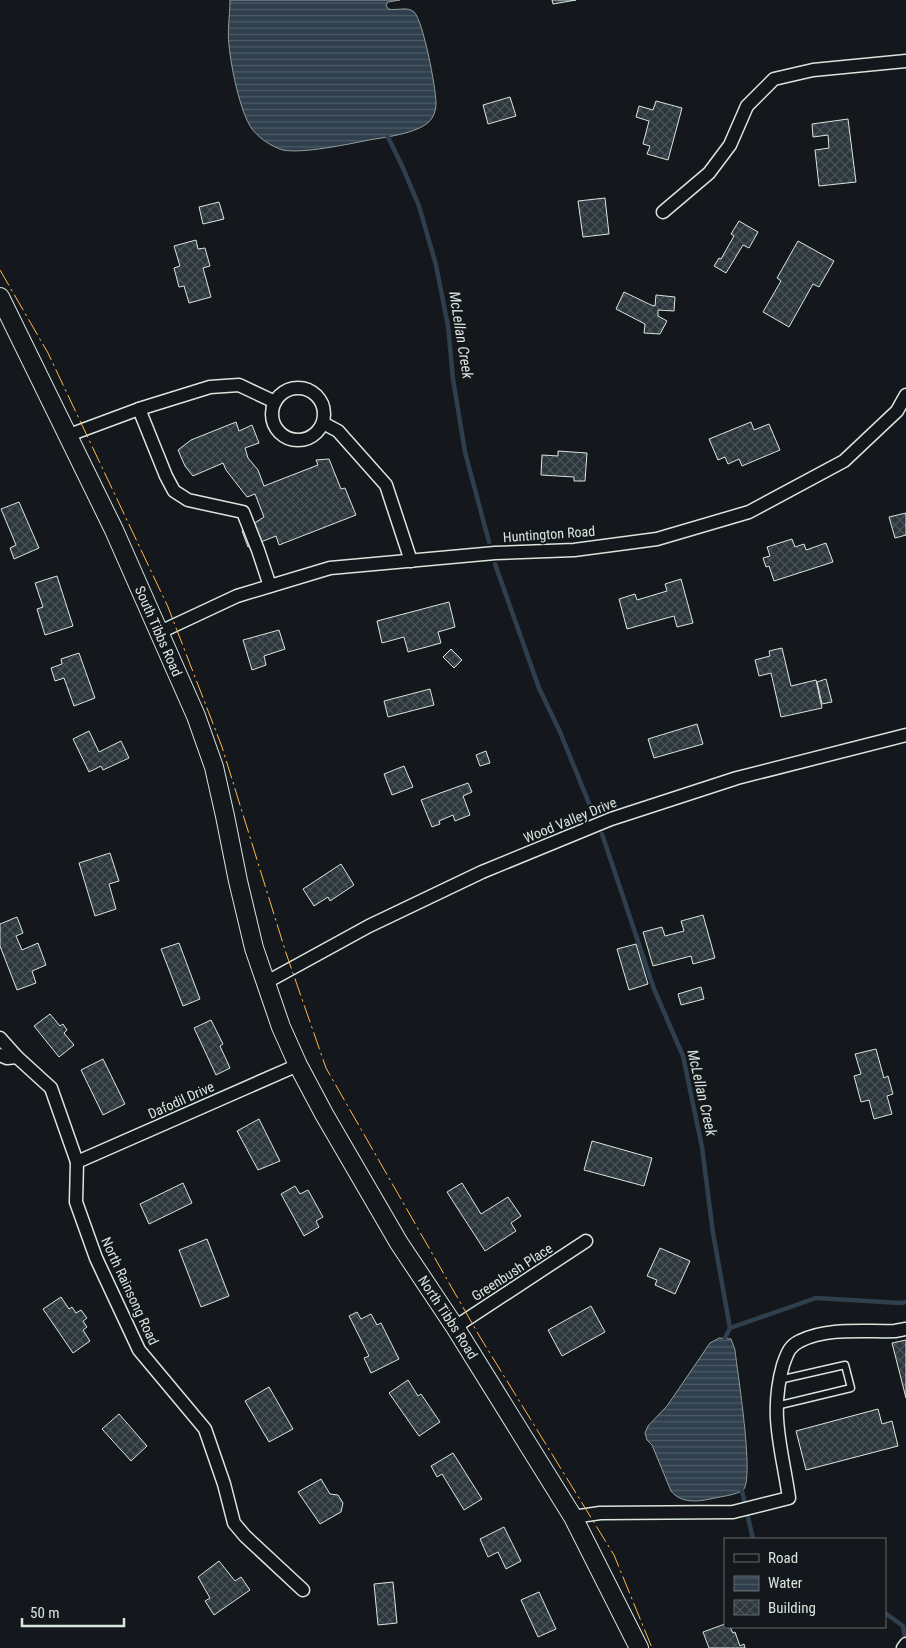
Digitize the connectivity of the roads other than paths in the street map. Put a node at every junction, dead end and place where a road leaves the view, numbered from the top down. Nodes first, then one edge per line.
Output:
1 (906, 61) edge
2 (663, 212) dead end
3 (0, 296) edge
4 (906, 395) edge
5 (275, 402) junction
6 (139, 409) junction
7 (323, 423) junction
8 (69, 435) junction
9 (411, 561) junction
10 (270, 586) junction
11 (160, 632) junction
12 (906, 735) edge
13 (265, 983) junction
14 (0, 1038) edge
15 (0, 1055) edge
16 (17, 1057) junction
17 (298, 1065) junction
18 (77, 1162) junction
19 (586, 1241) dead end
20 (455, 1327) junction
21 (906, 1329) edge
22 (779, 1380) junction
23 (776, 1406) junction
24 (573, 1517) junction
25 (303, 1590) dead end
26 (906, 1644) edge
27 (639, 1648) edge
28 (903, 1648) edge

1 - 2 street
3 - 8 street, South Tibbs Road
4 - 9 street, Huntington Road
5 - 6 street
5 - 7 street
5 - 7 street
6 - 8 street
6 - 10 street
7 - 9 street
8 - 11 street, South Tibbs Road
9 - 10 street, Huntington Road
10 - 11 street, Huntington Road
11 - 13 street, South Tibbs Road
12 - 13 street, Wood Valley Drive
13 - 17 street, North Tibbs Road
14 - 16 street
15 - 16 street
16 - 18 street
17 - 18 street, Dafodil Drive
17 - 20 street, North Tibbs Road
18 - 25 street, North Rainsong Road
19 - 20 street, Greenbush Place
20 - 24 street, North Tibbs Road
21 - 22 street
22 - 23 street
22 - 23 lane
23 - 24 street
24 - 27 street, North Tibbs Road
26 - 28 street

